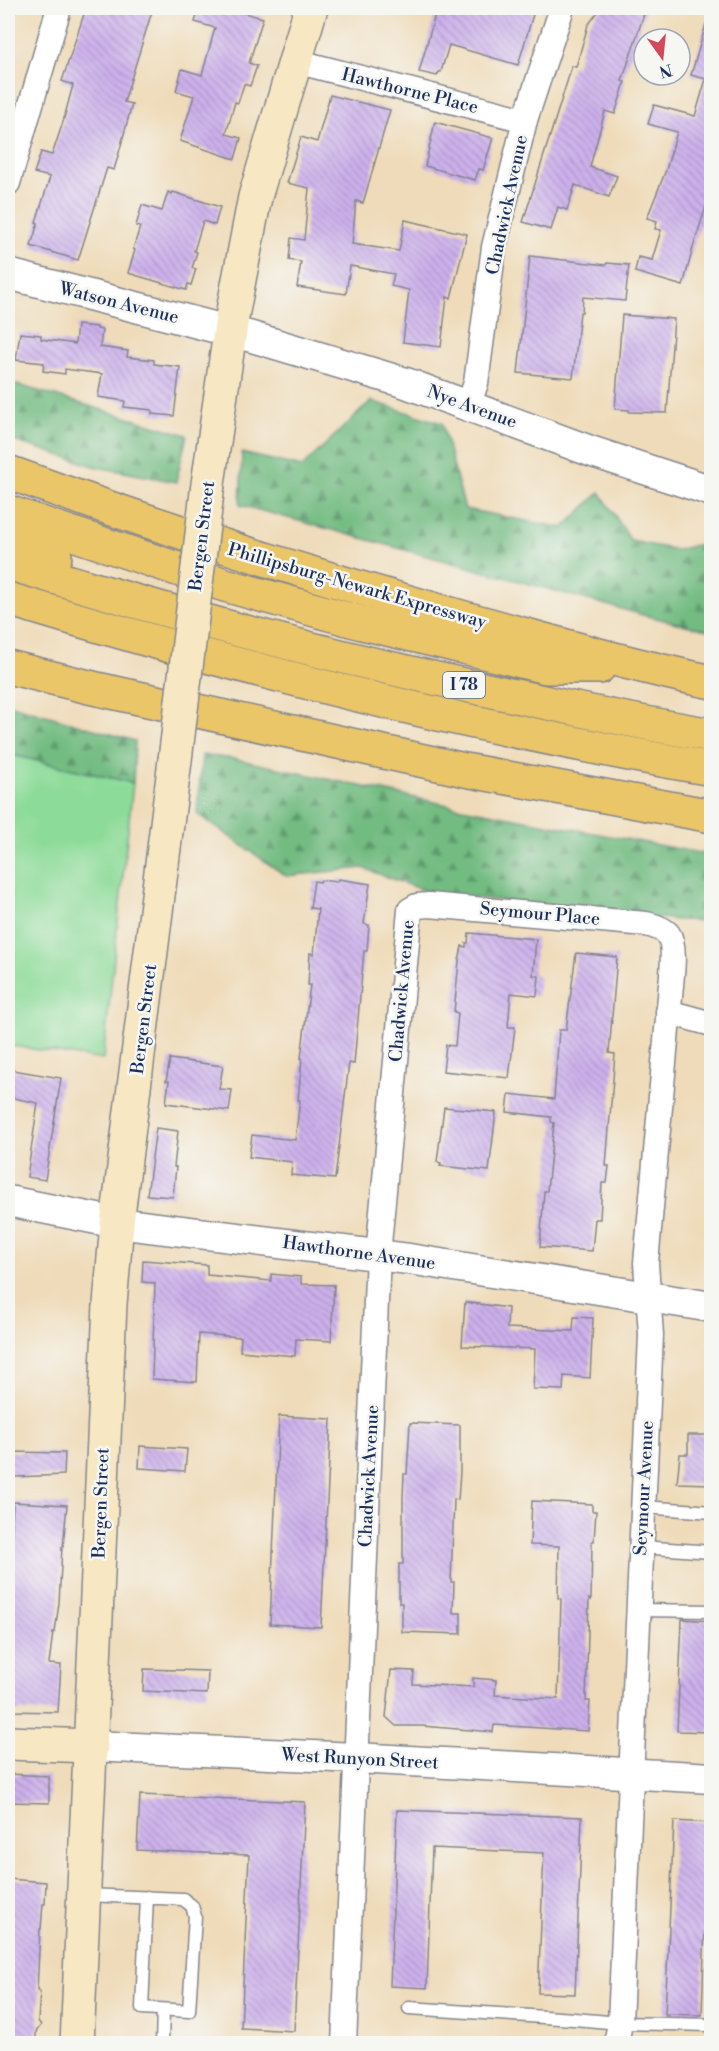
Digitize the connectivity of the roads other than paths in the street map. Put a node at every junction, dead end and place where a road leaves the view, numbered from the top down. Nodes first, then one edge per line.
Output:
1 (59, 8) edge
2 (311, 8) edge
3 (562, 8) edge
4 (296, 61) junction
5 (525, 120) junction
6 (8, 183) edge
7 (8, 274) edge
8 (230, 332) junction
9 (468, 406) junction
10 (8, 472) edge
11 (711, 491) edge
12 (8, 512) edge
13 (8, 539) edge
14 (8, 564) edge
15 (8, 599) edge
16 (8, 614) edge
17 (219, 626) junction
18 (8, 650) edge
19 (8, 667) edge
20 (645, 667) junction
21 (267, 672) junction
22 (711, 682) edge
23 (253, 723) junction
24 (711, 735) edge
25 (711, 769) edge
26 (711, 816) edge
27 (410, 910) joint
28 (668, 935) joint
29 (669, 1004) junction
30 (711, 1007) edge
31 (711, 1024) edge
32 (8, 1201) edge
33 (117, 1223) junction
34 (378, 1255) junction
35 (649, 1298) junction
36 (711, 1307) edge
37 (643, 1507) junction
38 (711, 1512) edge
39 (641, 1547) junction
40 (711, 1552) edge
41 (638, 1610) junction
42 (711, 1611) edge
43 (8, 1743) edge
44 (91, 1746) junction
45 (356, 1758) junction
46 (632, 1774) junction
47 (711, 1778) edge
48 (84, 1895) junction
49 (147, 1898) junction
50 (409, 2008) dead end
51 (163, 2010) junction
52 (711, 2025) edge
53 (618, 2033) edge
54 (77, 2043) edge
55 (162, 2043) edge
56 (344, 2043) edge

1 - 6 street
2 - 4 main road, Bergen Street
3 - 5 street, Chadwick Avenue
4 - 5 street, Hawthorne Place
4 - 8 main road, Bergen Street
5 - 9 street, Chadwick Avenue
7 - 8 street, Watson Avenue
8 - 9 street, Nye Avenue
8 - 33 main road, Bergen Street, bridge
9 - 11 street, Nye Avenue
10 - 20 highway, Phillipsburg-Newark Expressway
12 - 20 highway
13 - 17 highway
14 - 17 highway, I 78
15 - 21 highway, I 78
16 - 21 highway
17 - 24 highway, I 78
18 - 23 highway
19 - 23 highway
20 - 22 highway, Phillipsburg-Newark Expressway
21 - 25 highway, I 78
23 - 26 highway
27 - 28 street, Seymour Place
27 - 34 street, Chadwick Avenue
28 - 29 street, Seymour Avenue
29 - 30 street
29 - 31 street
29 - 35 street, Seymour Avenue
32 - 33 street, Hawthorne Avenue
33 - 34 street, Hawthorne Avenue
33 - 44 main road, Bergen Street
34 - 35 street, Hawthorne Avenue
34 - 45 street, Chadwick Avenue
35 - 36 street, Hawthorne Avenue
35 - 37 street, Seymour Avenue
37 - 38 lane
37 - 39 street, Seymour Avenue
39 - 40 lane
39 - 41 street, Seymour Avenue
41 - 42 lane
41 - 46 street, Seymour Avenue
43 - 44 main road, West Runyon Street
44 - 45 street, West Runyon Street
44 - 48 main road, Bergen Street
45 - 46 street, West Runyon Street
45 - 56 street, Chadwick Avenue
46 - 47 street, West Runyon Street
46 - 53 street, Seymour Avenue
48 - 49 lane
48 - 54 main road, Bergen Street
49 - 51 lane
49 - 51 lane
50 - 53 lane
51 - 55 lane
52 - 53 lane

